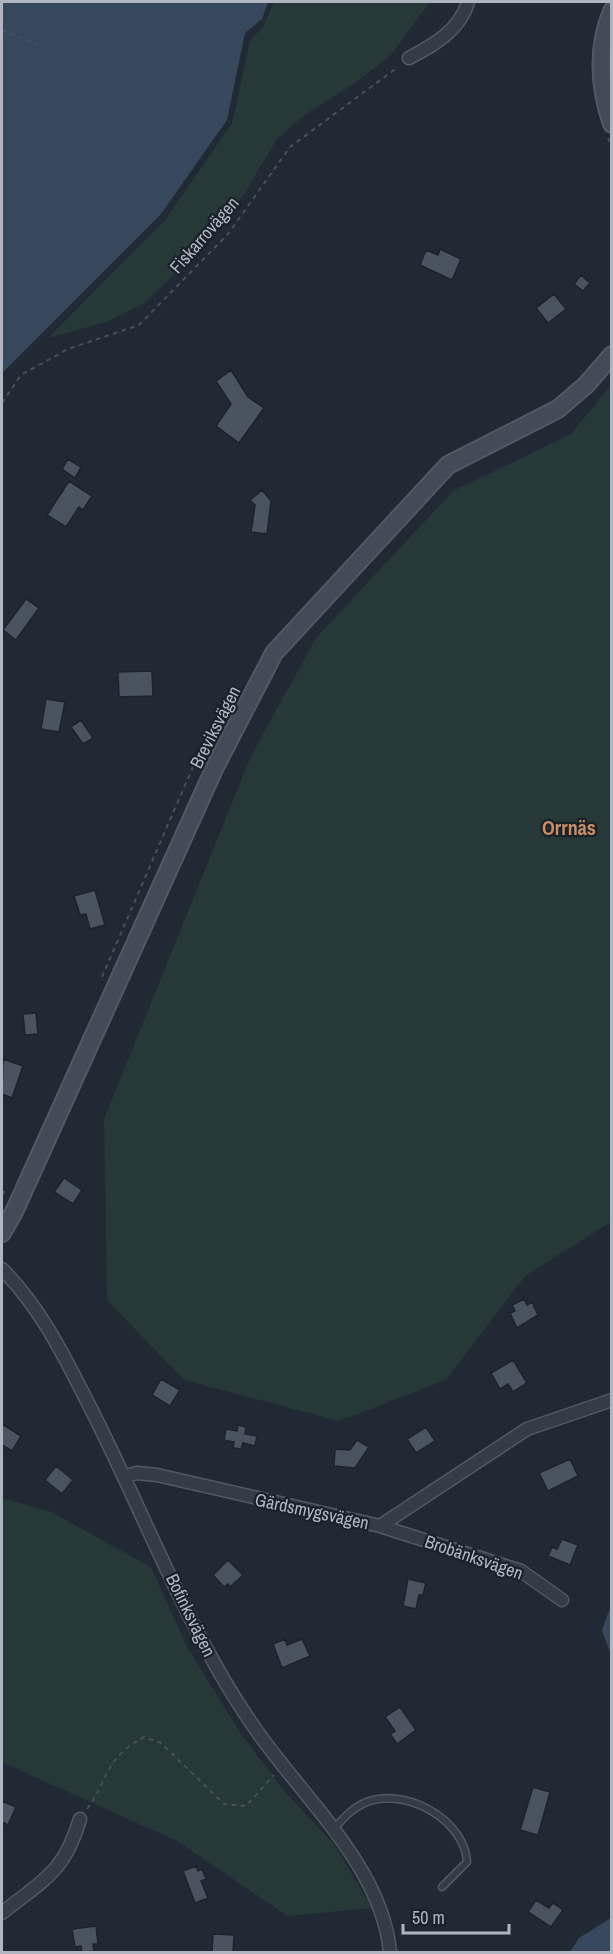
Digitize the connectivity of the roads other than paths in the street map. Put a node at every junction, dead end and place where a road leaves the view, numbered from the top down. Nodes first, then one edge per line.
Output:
1 (468, 2) edge
2 (612, 11) edge
3 (410, 58) road end
4 (612, 124) edge
5 (612, 355) edge
6 (2, 1233) edge
7 (2, 1269) edge
8 (612, 1400) edge
9 (125, 1476) junction
10 (380, 1526) junction
11 (561, 1600) dead end
12 (80, 1819) road end
13 (333, 1830) junction
14 (442, 1887) dead end
15 (2, 1913) edge
16 (390, 1953) edge

1 - 3 street
2 - 4 main road
5 - 6 main road, Breviksvägen
7 - 9 street, Bofinksvägen
8 - 10 street, Gärdsmygsvägen
9 - 10 street, Gärdsmygsvägen
9 - 13 street, Bofinksvägen
10 - 11 street, Brobänksvägen
12 - 15 street
13 - 14 lane
13 - 16 street, Bofinksvägen

